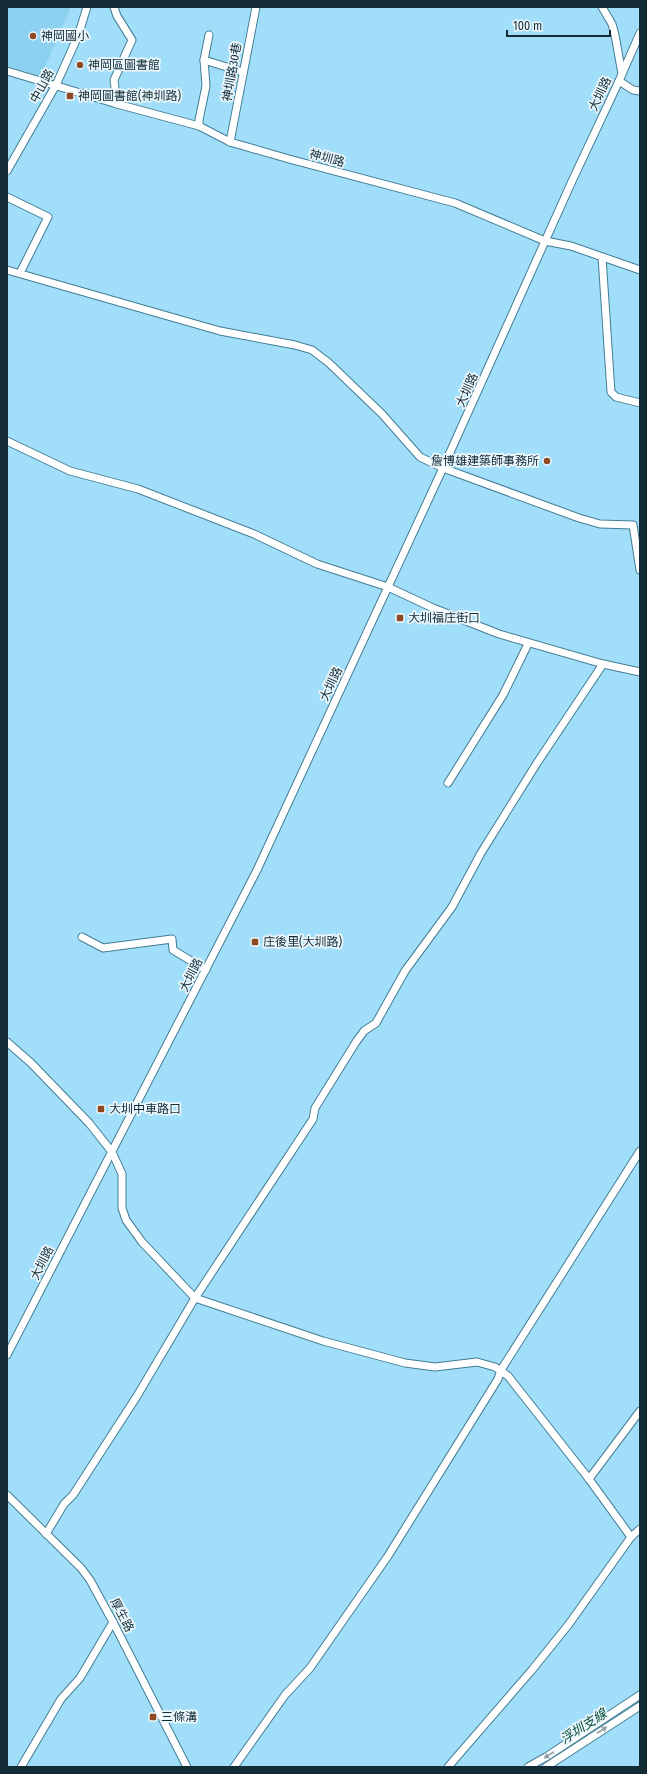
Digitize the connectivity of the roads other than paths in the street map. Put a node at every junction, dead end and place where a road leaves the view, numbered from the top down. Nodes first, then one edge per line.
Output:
1 (87, 7) edge
2 (114, 7) edge
3 (256, 7) edge
4 (602, 7) edge
5 (640, 33) edge
6 (208, 35) dead end
7 (204, 60) junction
8 (7, 71) edge
9 (243, 72) junction
10 (620, 78) junction
11 (56, 85) junction
12 (640, 91) edge
13 (117, 104) junction
14 (199, 126) junction
15 (230, 142) junction
16 (7, 170) edge
17 (7, 197) edge
18 (545, 241) junction
19 (602, 257) junction
20 (7, 270) edge
21 (640, 270) edge
22 (20, 273) junction
23 (640, 403) edge
24 (7, 441) edge
25 (444, 468) junction
26 (640, 570) edge
27 (388, 587) junction
28 (528, 644) junction
29 (603, 664) junction
30 (640, 672) edge
31 (448, 783) dead end
32 (82, 938) dead end
33 (206, 970) junction
34 (7, 1042) edge
35 (640, 1150) edge
36 (112, 1152) junction
37 (195, 1298) junction
38 (7, 1355) edge
39 (501, 1370) junction
40 (640, 1411) edge
41 (589, 1479) junction
42 (7, 1495) edge
43 (640, 1529) edge
44 (46, 1534) junction
45 (631, 1537) junction
46 (113, 1622) junction
47 (640, 1694) edge
48 (640, 1706) edge
49 (21, 1767) edge
50 (187, 1767) edge
51 (234, 1767) edge
52 (448, 1767) edge
53 (528, 1767) edge
54 (546, 1767) edge

1 - 11 street, 中山路
2 - 13 street
3 - 9 street, 神圳路30巷
4 - 10 street, 大圳路
5 - 10 street
6 - 7 street
7 - 9 street
7 - 14 street
8 - 11 street, 神圳路
9 - 15 street, 神圳路30巷
10 - 12 street
10 - 18 street, 大圳路
11 - 13 street, 神圳路
11 - 16 street, 中山路
13 - 14 street, 神圳路
14 - 15 street, 神圳路
15 - 18 street, 神圳路
17 - 22 street
18 - 19 street, 神圳路
18 - 25 street, 大圳路
19 - 21 street, 神圳路
19 - 23 street
20 - 22 street
22 - 25 street
24 - 27 street
25 - 26 street
25 - 27 street, 大圳路
27 - 28 street
27 - 33 street, 大圳路
28 - 29 street
28 - 31 street
29 - 30 street
29 - 37 street
32 - 33 street
33 - 36 street, 大圳路
34 - 36 street
35 - 39 street
36 - 37 street
36 - 38 street, 大圳路
37 - 39 street
37 - 44 street
39 - 41 street
39 - 51 street
40 - 41 street
41 - 45 street
42 - 44 street, 厚生路
43 - 45 street
44 - 46 street, 厚生路
45 - 52 street
46 - 49 street
46 - 50 street, 厚生路
47 -> 53 street
54 -> 48 street

